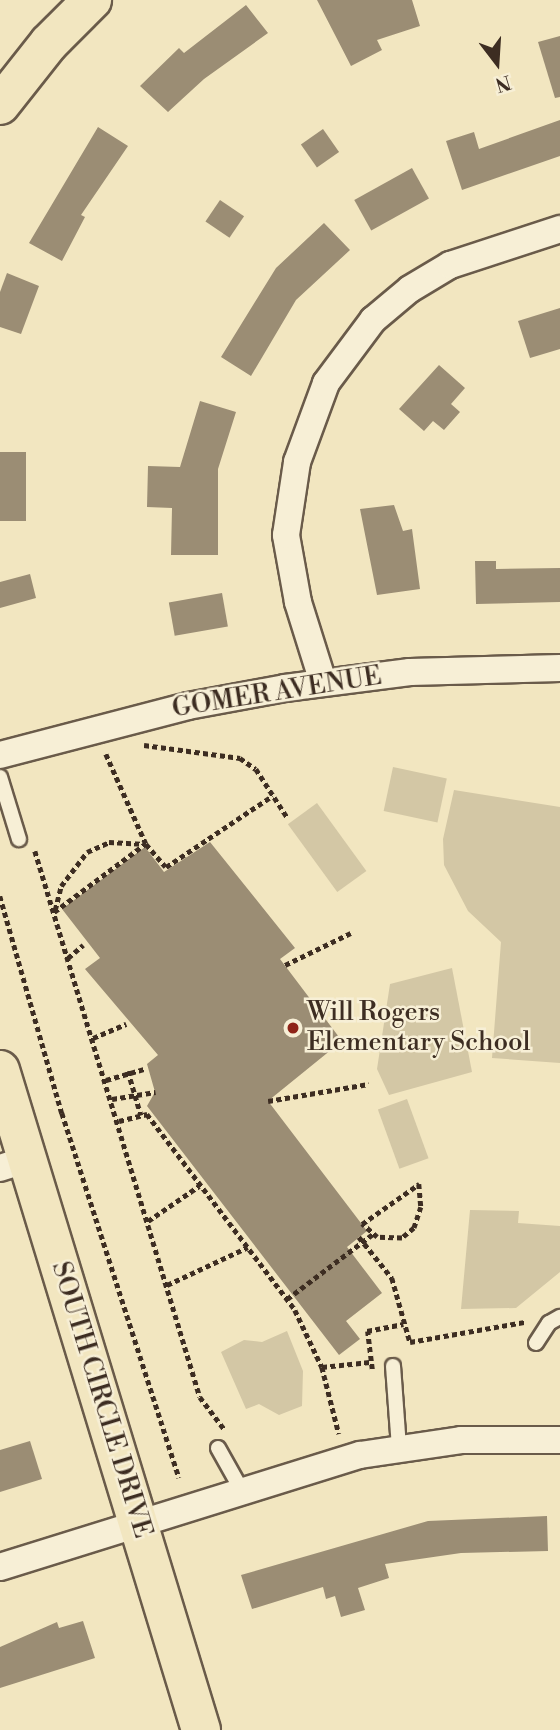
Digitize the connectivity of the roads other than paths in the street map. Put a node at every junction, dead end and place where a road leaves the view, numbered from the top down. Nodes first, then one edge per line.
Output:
1 (92, 0) edge
2 (0, 105) edge
3 (560, 229) edge
4 (560, 668) edge
5 (323, 682) junction
6 (0, 755) edge
7 (0, 777) edge
8 (19, 839) dead end
9 (0, 1070) edge
10 (13, 1163) edge
11 (560, 1317) edge
12 (536, 1343) dead end
13 (393, 1366) dead end
14 (560, 1440) edge
15 (218, 1448) dead end
16 (399, 1448) junction
17 (241, 1489) junction
18 (138, 1522) junction
19 (0, 1567) edge
20 (201, 1730) edge

1 - 2 main road
3 - 5 street
4 - 5 street, GOMER AVENUE
5 - 6 street, GOMER AVENUE
7 - 8 lane
9 - 10 main road, SOUTH CIRCLE DRIVE
10 - 18 main road, SOUTH CIRCLE DRIVE
11 - 12 lane
13 - 16 lane
14 - 16 street
15 - 17 lane
16 - 17 street
17 - 18 street
18 - 19 street
18 - 20 main road, SOUTH CIRCLE DRIVE

